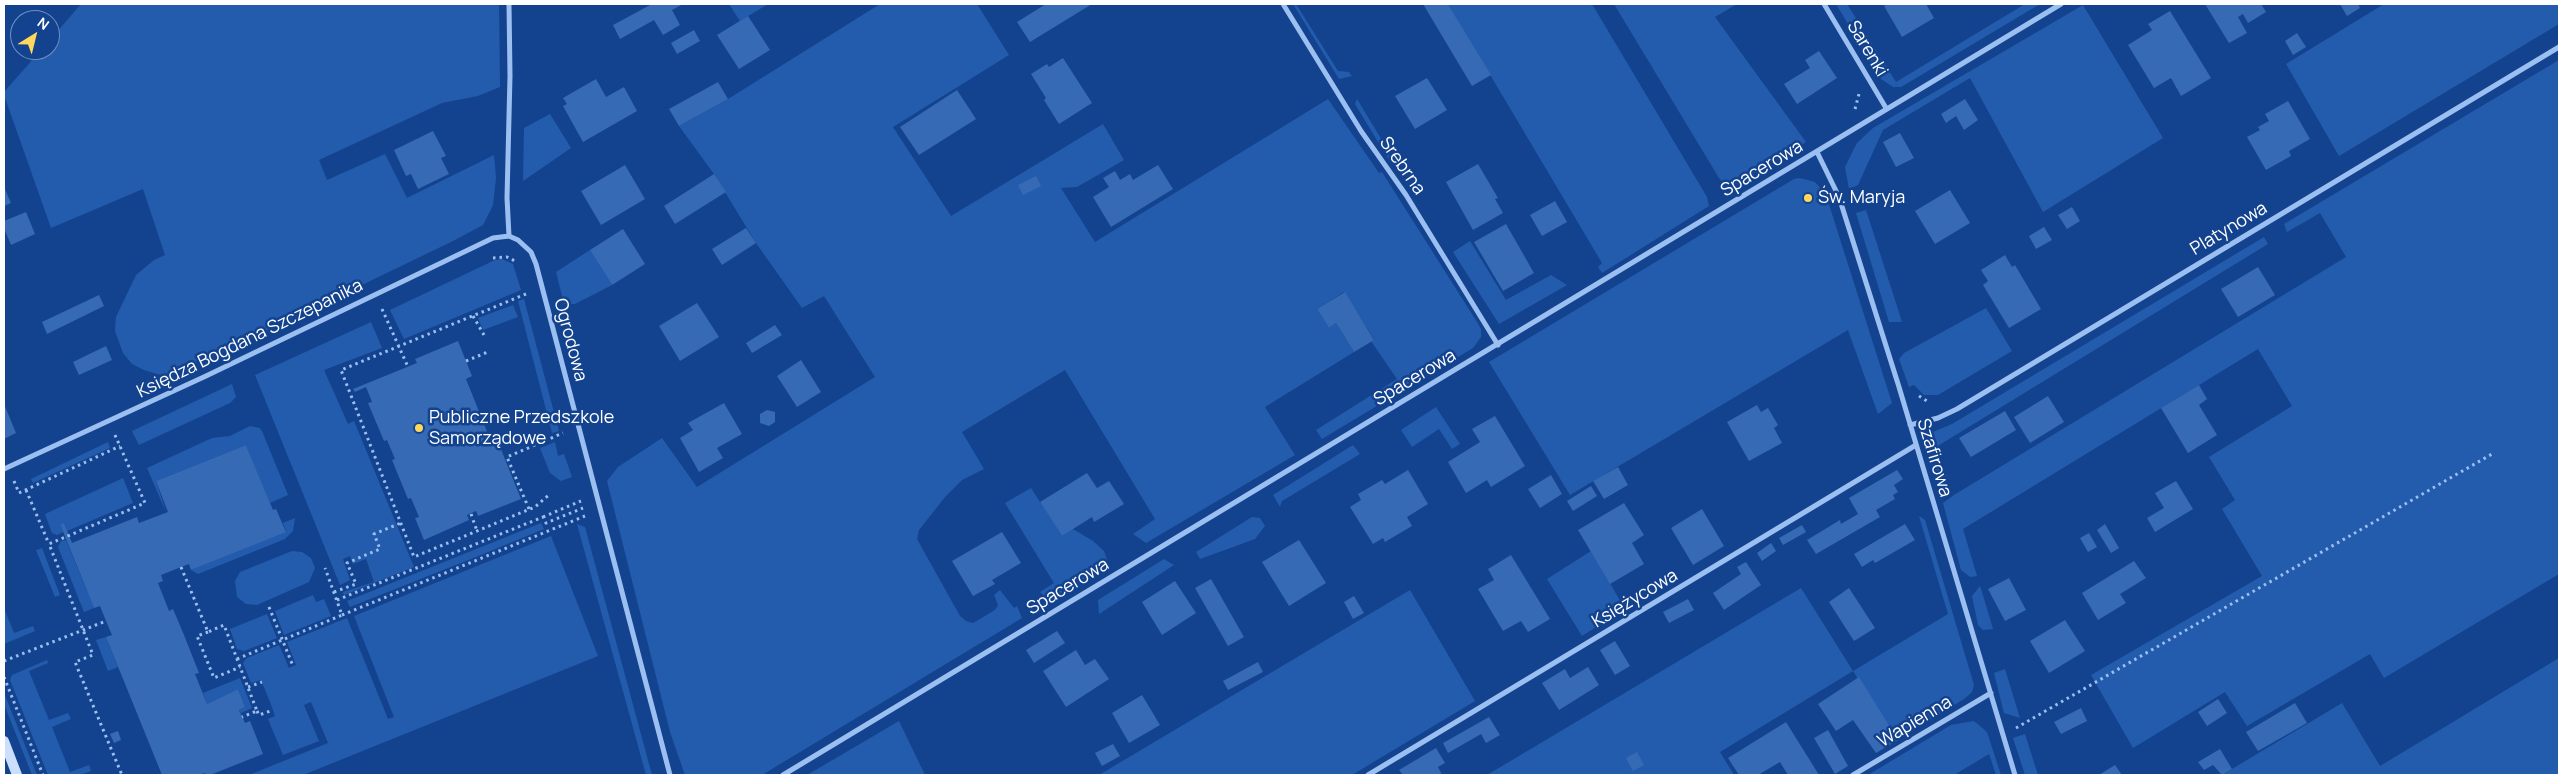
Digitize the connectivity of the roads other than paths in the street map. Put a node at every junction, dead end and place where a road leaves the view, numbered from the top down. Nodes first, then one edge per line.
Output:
1 (509, 4) edge
2 (1283, 4) edge
3 (1824, 4) edge
4 (2061, 4) edge
5 (2559, 46) edge
6 (1886, 108) junction
7 (1817, 152) junction
8 (509, 236) junction
9 (1498, 344) junction
10 (1910, 425) junction
11 (1916, 446) junction
12 (4, 469) edge
13 (1990, 693) junction
14 (4, 741) edge
15 (17, 775) edge
16 (670, 775) edge
17 (783, 775) edge
18 (1368, 775) edge
19 (1853, 775) edge
20 (2015, 775) edge

1 - 8 street
2 - 9 street, Srebrna
3 - 6 street, Sarenki
4 - 6 street, Spacerowa
5 - 10 street, Platynowa
6 - 7 street, Spacerowa
7 - 9 street, Spacerowa
7 - 10 street, Szafirowa
8 - 12 street, Księdza Bogdana Szczepanika
8 - 16 street, Ogrodowa
9 - 17 street, Spacerowa
10 - 11 street, Szafirowa
11 - 13 street, Szafirowa
11 - 18 street, Księżycowa
13 - 19 street, Wapienna
13 - 20 street, Szafirowa
14 - 15 main road

